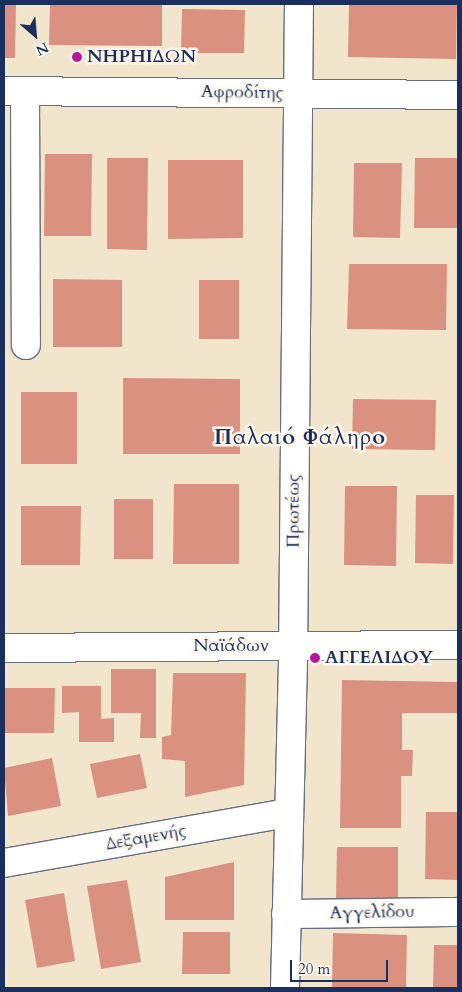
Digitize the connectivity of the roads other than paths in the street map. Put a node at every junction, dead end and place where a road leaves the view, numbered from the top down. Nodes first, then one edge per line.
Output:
1 (299, 4) edge
2 (15, 91) edge
3 (298, 94) junction
4 (458, 95) edge
5 (26, 345) dead end
6 (458, 645) edge
7 (293, 646) junction
8 (4, 648) edge
9 (288, 813) junction
10 (4, 862) edge
11 (458, 912) edge
12 (286, 914) junction
13 (285, 988) edge

1 - 3 street, Πρωτέως
2 - 3 street, Αφροδίτης
2 - 5 street, Αφροδίτης
3 - 4 street, Αφροδίτης
3 - 7 street, Πρωτέως
6 - 7 street, Ναϊάδων
7 - 8 street, Ναϊάδων
7 - 9 street, Πρωτέως
9 - 10 street, Δεξαμενής
9 - 12 street, Πρωτέως
11 - 12 street, Αγγελίδου
12 - 13 street, Πρωτέως

